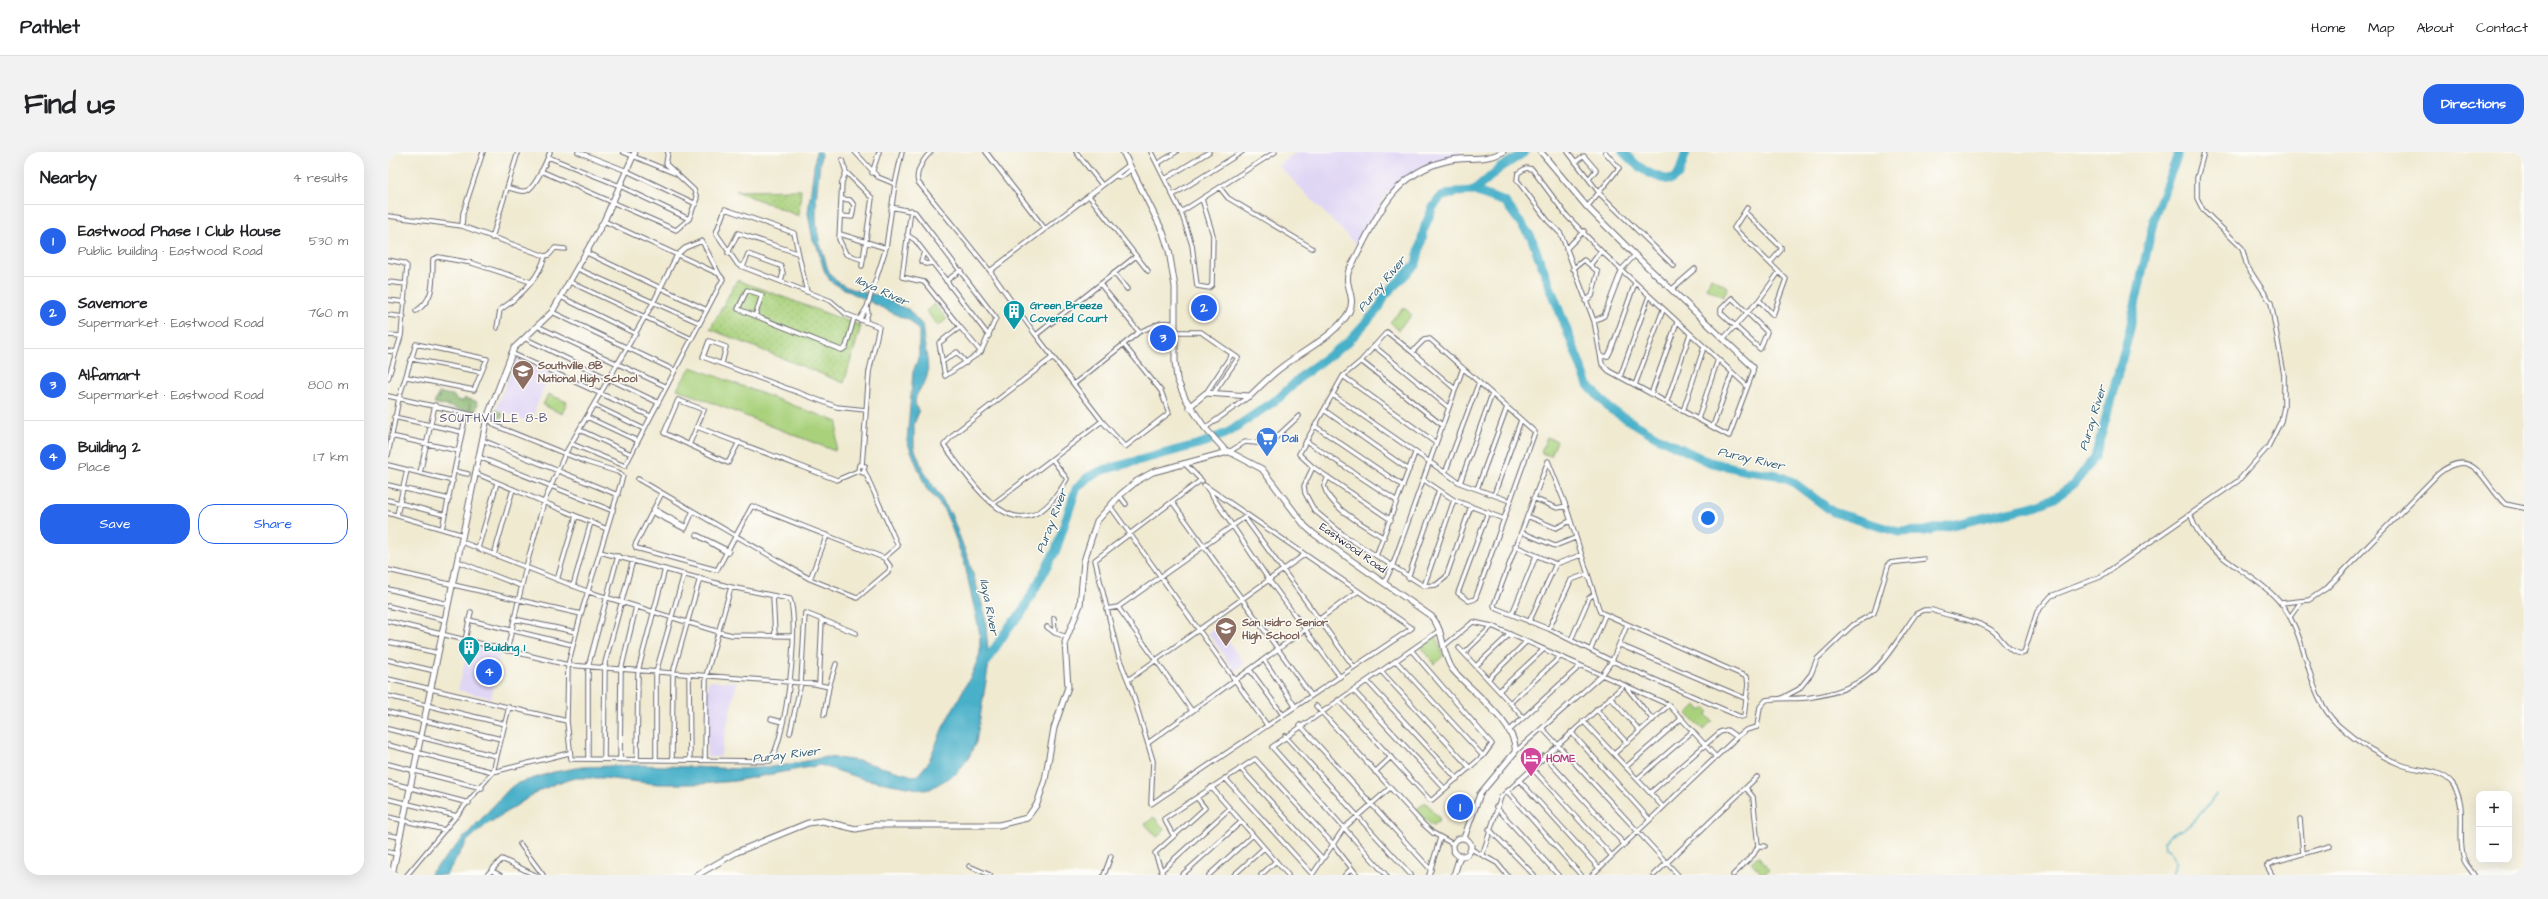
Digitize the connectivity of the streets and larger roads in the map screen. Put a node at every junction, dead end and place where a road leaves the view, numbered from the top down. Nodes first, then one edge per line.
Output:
1 (483, 152) edge
2 (518, 152) edge
3 (550, 152) edge
4 (578, 152) edge
5 (623, 152) edge
6 (667, 152) edge
7 (855, 152) edge
8 (879, 152) edge
9 (902, 152) edge
10 (931, 152) edge
11 (986, 152) edge
12 (1076, 152) edge
13 (1123, 152) edge
14 (1151, 152) edge
15 (1176, 152) edge
16 (1208, 152) edge
17 (1242, 152) edge
18 (1275, 152) edge
19 (1503, 152) edge
20 (1541, 152) edge
21 (1568, 152) edge
22 (1605, 152) edge
23 (2204, 152) edge
24 (634, 154) edge
25 (1546, 154) edge
26 (548, 157) junction
27 (842, 160) dead end
28 (1575, 162) junction
29 (1157, 164) junction
30 (1131, 167) junction
31 (541, 171) junction
32 (627, 171) junction
33 (846, 172) junction
34 (872, 173) junction
35 (677, 174) junction
36 (1164, 179) junction
37 (1589, 179) junction
38 (895, 184) junction
39 (1102, 185) junction
40 (620, 186) junction
41 (509, 188) junction
42 (1220, 188) junction
43 (1600, 194) junction
44 (1173, 195) junction
45 (1089, 196) junction
46 (1202, 199) junction
47 (842, 200) junction
48 (612, 202) junction
49 (696, 204) junction
50 (1587, 206) junction
51 (891, 207) junction
52 (911, 210) junction
53 (1181, 212) junction
54 (388, 216) edge
55 (842, 216) junction
56 (689, 219) junction
57 (604, 222) junction
58 (462, 226) junction
59 (1045, 229) junction
60 (1584, 231) junction
61 (840, 234) junction
62 (907, 235) junction
63 (492, 238) junction
64 (867, 242) junction
65 (886, 248) junction
66 (1312, 248) dead end
67 (564, 249) dead end
68 (1566, 249) junction
69 (1601, 251) junction
70 (924, 252) junction
71 (728, 253) junction
72 (797, 253) junction
73 (586, 254) junction
74 (677, 255) junction
75 (1635, 255) junction
76 (545, 256) junction
77 (1136, 256) junction
78 (388, 260) edge
79 (863, 260) junction
80 (932, 262) junction
81 (1770, 263) junction
82 (1591, 264) junction
83 (862, 266) dead end
84 (1674, 266) dead end
85 (743, 267) junction
86 (578, 269) junction
87 (1573, 269) junction
88 (1622, 269) junction
89 (1695, 269) dead end
90 (960, 270) junction
91 (990, 271) junction
92 (1148, 271) dead end
93 (1779, 272) junction
94 (1114, 273) junction
95 (719, 274) junction
96 (781, 281) junction
97 (946, 281) junction
98 (388, 282) edge
99 (531, 282) junction
100 (570, 282) junction
101 (1636, 283) junction
102 (406, 284) junction
103 (1100, 284) junction
104 (661, 288) junction
105 (1127, 289) dead end
106 (1672, 289) junction
107 (807, 292) junction
108 (1649, 296) junction
109 (561, 297) junction
110 (388, 300) edge
111 (1758, 300) junction
112 (1585, 301) junction
113 (405, 302) junction
114 (653, 303) junction
115 (867, 307) junction
116 (707, 310) junction
117 (1663, 310) junction
118 (416, 311) dead end
119 (552, 312) junction
120 (1747, 313) junction
121 (388, 315) edge
122 (755, 316) junction
123 (404, 317) junction
124 (644, 318) junction
125 (854, 318) junction
126 (859, 320) junction
127 (1594, 321) junction
128 (865, 322) junction
129 (1677, 322) junction
130 (700, 323) junction
131 (537, 326) junction
132 (1735, 326) junction
133 (960, 327) junction
134 (497, 328) dead end
135 (1175, 328) junction
136 (1139, 332) junction
137 (388, 334) edge
138 (636, 334) junction
139 (1690, 334) junction
140 (1036, 335) junction
141 (401, 336) junction
142 (989, 336) junction
143 (523, 337) junction
144 (692, 339) junction
145 (1723, 339) junction
146 (1124, 346) junction
147 (1374, 346) junction
148 (627, 347) junction
149 (1704, 347) junction
150 (388, 351) edge
151 (396, 352) junction
152 (981, 352) junction
153 (1412, 352) junction
154 (511, 353) junction
155 (1232, 354) junction
156 (1053, 357) junction
157 (1601, 358) junction
158 (412, 359) junction
159 (1718, 359) junction
160 (1361, 361) junction
161 (942, 362) junction
162 (722, 363) junction
163 (966, 363) junction
164 (617, 365) junction
165 (1753, 367) joint
166 (1463, 368) junction
167 (390, 369) edge
168 (674, 370) junction
169 (481, 372) junction
170 (1732, 373) junction
171 (1343, 376) junction
172 (407, 377) junction
173 (1620, 377) junction
174 (388, 379) edge
175 (609, 379) junction
176 (1479, 382) junction
177 (1074, 384) junction
178 (1635, 385) junction
179 (665, 386) junction
180 (1747, 386) junction
181 (1455, 389) junction
182 (1206, 393) junction
183 (1212, 394) junction
184 (1492, 394) junction
185 (1651, 394) junction
186 (600, 395) junction
187 (1333, 395) junction
188 (388, 396) edge
189 (1250, 396) junction
190 (399, 398) junction
191 (1667, 401) junction
192 (657, 402) junction
193 (434, 405) junction
194 (594, 405) junction
195 (1189, 407) junction
196 (1448, 407) junction
197 (1508, 407) junction
198 (866, 410) junction
199 (1324, 410) junction
200 (1683, 410) junction
201 (466, 414) junction
202 (650, 416) junction
203 (1299, 416) dead end
204 (587, 417) junction
205 (394, 418) junction
206 (487, 418) junction
207 (1698, 419) junction
208 (1102, 420) junction
209 (1521, 420) junction
210 (430, 424) junction
211 (1442, 425) junction
212 (1315, 426) junction
213 (1713, 426) junction
214 (697, 427) junction
215 (1206, 428) junction
216 (644, 429) junction
217 (580, 430) junction
218 (462, 432) junction
219 (391, 436) junction
220 (482, 440) junction
221 (638, 441) junction
222 (1306, 441) junction
223 (427, 442) junction
224 (739, 442) junction
225 (1436, 443) junction
226 (572, 444) junction
227 (689, 445) junction
228 (389, 447) edge
229 (1226, 450) junction
230 (459, 451) junction
231 (1415, 452) junction
232 (565, 454) junction
233 (631, 454) junction
234 (388, 455) edge
235 (479, 457) junction
236 (1052, 460) junction
237 (1184, 463) junction
238 (1430, 463) junction
239 (388, 465) edge
240 (862, 465) junction
241 (1313, 467) junction
242 (407, 470) junction
243 (558, 470) junction
244 (1409, 470) junction
245 (455, 471) junction
246 (858, 471) junction
247 (865, 472) junction
248 (420, 473) junction
249 (1445, 473) junction
250 (468, 474) dead end
251 (475, 474) junction
252 (1328, 477) junction
253 (638, 479) dead end
254 (1201, 480) junction
255 (1424, 480) junction
256 (453, 481) junction
257 (497, 483) junction
258 (1460, 483) junction
259 (388, 485) edge
260 (1204, 485) junction
261 (551, 486) junction
262 (1403, 486) junction
263 (404, 488) junction
264 (513, 489) junction
265 (1477, 489) junction
266 (1439, 490) junction
267 (662, 493) junction
268 (618, 495) junction
269 (1494, 495) junction
270 (1120, 496) junction
271 (1533, 498) junction
272 (449, 499) junction
273 (388, 500) edge
274 (1454, 500) junction
275 (1397, 501) junction
276 (1510, 501) junction
277 (400, 502) junction
278 (544, 502) junction
279 (1173, 503) junction
280 (993, 504) junction
281 (1126, 504) dead end
282 (1110, 506) junction
283 (1471, 506) junction
284 (1566, 506) junction
285 (2524, 508) edge
286 (653, 510) junction
287 (613, 511) junction
288 (693, 511) junction
289 (1488, 512) junction
290 (388, 513) edge
291 (445, 515) junction
292 (397, 516) junction
293 (576, 516) junction
294 (1246, 516) junction
295 (1527, 516) junction
296 (2190, 516) junction
297 (1504, 519) junction
298 (1391, 520) junction
299 (1570, 521) junction
300 (591, 522) junction
301 (1232, 527) junction
302 (607, 529) junction
303 (442, 530) junction
304 (1521, 532) junction
305 (1129, 534) junction
306 (463, 535) junction
307 (827, 535) junction
308 (737, 536) junction
309 (1384, 538) junction
310 (1575, 538) junction
311 (462, 542) junction
312 (1515, 546) junction
313 (478, 548) junction
314 (1204, 548) junction
315 (600, 552) junction
316 (728, 552) junction
317 (494, 555) junction
318 (1304, 555) junction
319 (1581, 555) junction
320 (618, 556) junction
321 (1376, 556) junction
322 (1536, 556) junction
323 (884, 558) junction
324 (1924, 559) dead end
325 (633, 560) junction
326 (457, 561) junction
327 (1556, 564) junction
328 (526, 567) junction
329 (1392, 567) junction
330 (666, 569) junction
331 (388, 570) edge
332 (1283, 570) junction
333 (684, 574) junction
334 (1587, 574) junction
335 (1161, 577) junction
336 (700, 578) junction
337 (1408, 578) junction
338 (810, 579) junction
339 (557, 580) junction
340 (1269, 580) junction
341 (1384, 583) junction
342 (452, 586) junction
343 (521, 586) junction
344 (573, 586) junction
345 (1424, 586) junction
346 (731, 587) junction
347 (388, 589) edge
348 (588, 592) junction
349 (1357, 592) junction
350 (1594, 594) junction
351 (773, 596) junction
352 (605, 598) junction
353 (518, 600) junction
354 (1242, 600) junction
355 (2281, 603) junction
356 (2300, 603) junction
357 (448, 604) junction
358 (621, 604) junction
359 (388, 606) edge
360 (1118, 607) junction
361 (636, 608) junction
362 (1106, 609) junction
363 (471, 612) dead end
364 (654, 612) junction
365 (581, 614) junction
366 (1512, 614) junction
367 (1605, 615) junction
368 (671, 617) junction
369 (2290, 617) junction
370 (514, 618) junction
371 (1054, 618) dead end
372 (822, 619) junction
373 (445, 620) junction
374 (469, 620) junction
375 (1320, 620) junction
376 (388, 621) edge
377 (686, 622) junction
378 (1529, 622) junction
379 (1627, 624) junction
380 (1492, 626) junction
381 (1047, 627) dead end
382 (1549, 629) junction
383 (511, 630) junction
384 (1200, 630) junction
385 (1306, 630) junction
386 (1440, 630) junction
387 (576, 632) junction
388 (719, 632) junction
389 (856, 633) dead end
390 (1055, 633) junction
391 (442, 634) junction
392 (1510, 634) junction
393 (775, 635) junction
394 (792, 636) junction
395 (1067, 637) junction
396 (1571, 640) junction
397 (465, 641) junction
398 (388, 642) edge
399 (1526, 642) junction
400 (573, 645) junction
401 (1620, 645) junction
402 (1444, 646) junction
403 (1459, 648) dead end
404 (1591, 649) junction
405 (1278, 650) junction
406 (1411, 650) junction
407 (1543, 650) junction
408 (507, 651) junction
409 (438, 653) junction
410 (1464, 653) junction
411 (1560, 657) junction
412 (388, 660) edge
413 (1264, 660) junction
414 (1396, 661) junction
415 (1612, 661) junction
416 (1156, 662) junction
417 (836, 664) dead end
418 (568, 665) junction
419 (1476, 666) junction
420 (1580, 666) junction
421 (588, 667) junction
422 (1354, 667) junction
423 (604, 669) junction
424 (621, 670) junction
425 (1250, 670) junction
426 (434, 671) junction
427 (638, 671) junction
428 (1381, 671) junction
429 (656, 672) junction
430 (673, 673) junction
431 (689, 675) junction
432 (706, 676) junction
433 (1340, 676) junction
434 (1602, 676) junction
435 (388, 678) edge
436 (1488, 679) junction
437 (1128, 680) junction
438 (1367, 680) junction
439 (1235, 681) junction
440 (790, 682) junction
441 (801, 683) junction
442 (819, 684) junction
443 (1624, 686) junction
444 (432, 687) junction
445 (829, 687) junction
446 (1353, 690) junction
447 (1499, 691) junction
448 (1311, 695) junction
449 (388, 696) edge
450 (1610, 697) junction
451 (1747, 699) junction
452 (1781, 699) junction
453 (1338, 700) junction
454 (1510, 703) junction
455 (1669, 705) junction
456 (427, 706) junction
457 (509, 706) junction
458 (1295, 706) junction
459 (1316, 706) dead end
460 (1596, 709) junction
461 (388, 712) edge
462 (1192, 712) junction
463 (1320, 712) junction
464 (824, 715) dead end
465 (1283, 715) junction
466 (1523, 717) junction
467 (689, 718) junction
468 (695, 718) dead end
469 (1682, 718) junction
470 (771, 719) dead end
471 (1652, 720) junction
472 (424, 721) junction
473 (567, 721) junction
474 (1584, 721) junction
475 (782, 722) junction
476 (505, 724) junction
477 (1267, 725) junction
478 (1300, 725) junction
479 (388, 729) edge
480 (1543, 729) junction
481 (1510, 730) junction
482 (1640, 731) junction
483 (1693, 731) junction
484 (1571, 732) junction
485 (790, 733) dead end
486 (1285, 736) junction
487 (421, 737) junction
488 (1737, 737) junction
489 (501, 739) junction
490 (1148, 743) junction
491 (1626, 743) junction
492 (1558, 744) junction
493 (1705, 744) junction
494 (388, 745) edge
495 (1515, 752) junction
496 (418, 753) junction
497 (569, 753) junction
498 (1614, 754) junction
499 (496, 756) junction
500 (1484, 756) junction
501 (1544, 756) junction
502 (1391, 757) junction
503 (1716, 757) junction
504 (604, 759) junction
505 (620, 759) junction
506 (637, 759) junction
507 (656, 759) junction
508 (672, 759) junction
509 (690, 759) junction
510 (705, 759) junction
511 (588, 760) junction
512 (388, 764) edge
513 (1531, 767) junction
514 (1626, 767) junction
515 (1240, 768) junction
516 (1470, 768) junction
517 (414, 771) junction
518 (493, 772) junction
519 (1375, 772) junction
520 (1757, 777) dead end
521 (1226, 778) junction
522 (1457, 779) junction
523 (1637, 779) junction
524 (1518, 780) junction
525 (388, 782) edge
526 (1212, 787) junction
527 (410, 788) junction
528 (482, 788) junction
529 (1390, 788) junction
530 (1746, 788) junction
531 (1445, 790) junction
532 (1506, 791) junction
533 (1650, 793) junction
534 (1197, 798) junction
535 (388, 799) edge
536 (469, 803) junction
537 (407, 804) junction
538 (1370, 804) junction
539 (1496, 807) junction
540 (1663, 807) junction
541 (1229, 809) junction
542 (1358, 815) junction
543 (457, 816) junction
544 (388, 817) edge
545 (404, 820) junction
546 (1650, 820) junction
547 (2300, 820) dead end
548 (1241, 822) junction
549 (1344, 828) junction
550 (1489, 829) junction
551 (445, 830) junction
552 (1637, 833) junction
553 (388, 835) edge
554 (1253, 835) junction
555 (1173, 836) junction
556 (400, 837) junction
557 (1440, 838) junction
558 (1464, 838) junction
559 (1332, 843) junction
560 (520, 844) dead end
561 (1453, 844) junction
562 (1624, 844) junction
563 (1758, 846) junction
564 (1765, 846) dead end
565 (2330, 846) dead end
566 (1264, 848) junction
567 (1471, 849) junction
568 (388, 852) edge
569 (1482, 853) junction
570 (2303, 853) junction
571 (397, 854) junction
572 (1111, 856) dead end
573 (1460, 856) junction
574 (1612, 856) junction
575 (1322, 858) junction
576 (1276, 861) junction
577 (1667, 863) junction
578 (969, 866) dead end
579 (1599, 868) junction
580 (1351, 869) junction
581 (1431, 870) junction
582 (391, 871) edge
583 (492, 871) junction
584 (1162, 873) edge
585 (407, 875) edge
586 (487, 875) edge
587 (500, 875) edge
588 (535, 875) edge
589 (543, 875) edge
590 (697, 875) edge
591 (990, 875) edge
592 (1104, 875) edge
593 (1182, 875) edge
594 (1209, 875) edge
595 (1234, 875) edge
596 (1261, 875) edge
597 (1287, 875) edge
598 (1312, 875) edge
599 (1345, 875) edge
600 (1357, 875) edge
601 (1386, 875) edge
602 (1411, 875) edge
603 (1429, 875) edge
604 (1454, 875) edge
605 (1507, 875) edge
606 (1534, 875) edge
607 (1558, 875) edge
608 (1581, 875) edge
609 (1592, 875) edge
610 (1654, 875) edge
611 (1678, 875) edge
612 (1732, 875) edge
613 (2272, 875) edge
614 (2474, 875) edge

1 - 58 street
2 - 41 street
3 - 26 street
4 - 32 street
5 - 24 street
6 - 35 street
7 - 34 street
8 - 34 street
9 - 38 street
10 - 91 street
11 - 59 street
12 - 39 street
13 - 30 street, Eastwood Road
14 - 29 street
15 - 29 street
16 - 36 street
17 - 44 street
18 - 42 street
19 - 189 street
20 - 25 street
21 - 28 street
22 - 43 street
23 - 296 street
24 - 32 street
24 - 35 street
25 - 50 street
26 - 31 street
26 - 40 street
27 - 33 street
28 - 37 street
28 - 37 street
29 - 36 street
30 - 39 street
30 - 135 street, Eastwood Road
31 - 41 street
31 - 48 street
32 - 40 street
32 - 49 street
33 - 47 street
33 - 64 street
34 - 38 street
35 - 49 street
36 - 44 street
37 - 43 street
38 - 51 street
39 - 45 street
40 - 48 street
40 - 56 street
41 - 63 street
42 - 46 street
42 - 66 street
43 - 50 street
43 - 84 street
44 - 53 street
45 - 59 street
45 - 77 street
46 - 53 street
46 - 53 street
47 - 55 street
47 - 55 street
48 - 56 street
48 - 57 street
49 - 56 street
50 - 75 street
51 - 52 street
51 - 65 street
52 - 62 street
52 - 90 street
54 - 58 street
55 - 61 street
57 - 73 street
57 - 74 street
58 - 63 street
59 - 91 street
60 - 68 street
60 - 68 street
60 - 69 street
61 - 64 street
61 - 79 street
62 - 70 street
62 - 133 street
63 - 76 street
64 - 65 street
64 - 79 street
65 - 115 street
67 - 76 street
68 - 87 street
69 - 82 street
69 - 88 street
70 - 80 street
70 - 80 street
71 - 72 street
71 - 72 street
71 - 85 street
72 - 107 street
73 - 86 street
73 - 104 street
74 - 95 street
74 - 95 street
74 - 104 street
75 - 88 street
75 - 106 street
76 - 99 street
77 - 92 street
77 - 94 street
78 - 102 street
79 - 83 street
80 - 97 street
81 - 81 street
81 - 93 street
82 - 87 street
82 - 112 street
85 - 96 street
85 - 96 street
86 - 100 street
86 - 114 street
87 - 112 street
88 - 101 street
88 - 127 street
89 - 106 street
90 - 97 street
90 - 142 street
91 - 140 street
93 - 111 street
93 - 111 street
94 - 103 street
94 - 105 street
95 - 116 street
96 - 107 street
97 - 142 street
98 - 102 street
99 - 118 street
99 - 134 street
100 - 109 street
100 - 124 street
101 - 108 street
101 - 157 street
102 - 113 street
103 - 136 street
103 - 140 street
104 - 114 street
104 - 116 street
106 - 145 street
107 - 125 street
108 - 117 street
108 - 173 street
109 - 119 street
109 - 138 street
110 - 113 street
111 - 120 street
112 - 127 street
113 - 123 street
114 - 124 street
114 - 130 street
115 - 126 street
115 - 128 street
116 - 130 street
117 - 129 street
117 - 178 street
119 - 131 street
119 - 148 street
120 - 132 street
120 - 132 street
120 - 132 street
121 - 123 street
122 - 122 street
122 - 125 street
123 - 141 street
124 - 138 street
124 - 144 street
125 - 126 street
126 - 128 street
127 - 157 street
128 - 198 street
129 - 139 street
129 - 185 street
130 - 144 street
131 - 143 street
131 - 164 street
132 - 145 street
133 - 152 street
133 - 161 street
135 - 136 street
135 - 155 street
135 - 195 street, Eastwood Road
136 - 146 street
137 - 141 street
138 - 148 street
139 - 149 street
139 - 191 street
140 - 156 street
141 - 151 street
142 - 152 street
143 - 154 street
143 - 175 street
144 - 168 street
145 - 165 street
146 - 177 street
146 - 208 street
147 - 153 street
147 - 160 street
147 - 196 street
148 - 164 street
148 - 168 street
149 - 159 street
149 - 200 street
150 - 151 street
151 - 167 street
152 - 163 street
153 - 166 street
153 - 181 street
154 - 186 street
154 - 206 street
155 - 182 street
155 - 183 street
156 - 177 street
156 - 280 street
157 - 173 street
158 - 169 street
158 - 169 street
158 - 172 street
159 - 170 street
159 - 207 street
160 - 171 street
160 - 211 street
161 - 163 street
161 - 163 street
162 - 162 street
162 - 198 street
164 - 175 street
164 - 179 street
165 - 180 street
166 - 176 street
166 - 181 street
167 - 174 street
168 - 179 street
169 - 172 street
170 - 180 street
170 - 213 street
171 - 187 street
171 - 225 street
172 - 190 street
173 - 178 street
175 - 186 street
175 - 192 street
176 - 184 street
176 - 249 street
177 - 208 street
178 - 185 street
179 - 192 street
180 - 213 street
181 - 196 street
182 - 183 street
182 - 195 street
183 - 189 street
184 - 197 street
184 - 258 street
185 - 191 street
186 - 194 street
186 - 202 street
187 - 199 street
187 - 231 street
188 - 190 street
189 - 215 street
190 - 193 street
190 - 205 street
191 - 200 street
192 - 202 street
193 - 201 street
193 - 210 street
194 - 204 street
194 - 216 street
195 - 215 street, Eastwood Road
196 - 211 street
197 - 209 street
197 - 265 street
198 - 240 street
199 - 212 street
199 - 244 street
200 - 207 street
201 - 206 street
201 - 218 street
202 - 216 street
203 - 229 street
204 - 217 street
204 - 221 street
205 - 210 street
205 - 219 street
206 - 220 street
206 - 232 street
207 - 213 street
208 - 236 street
209 - 269 street
209 - 276 street
210 - 218 street
210 - 223 street
211 - 225 street
212 - 222 street
212 - 262 street
214 - 224 street
214 - 227 street
214 - 227 street
215 - 229 street, Eastwood Road
216 - 221 street
217 - 226 street
217 - 233 street
218 - 230 street
219 - 223 street
219 - 228 street
220 - 235 street
220 - 243 street
221 - 233 street
222 - 241 street
222 - 275 street
223 - 230 street
223 - 248 street
224 - 227 street
224 - 246 street
225 - 238 street
226 - 232 street
226 - 233 street
228 - 234 street
229 - 237 street
229 - 341 street, Eastwood Road
230 - 245 street
231 - 238 street
231 - 244 street
232 - 243 street
232 - 268 street
235 - 251 street
235 - 261 street
236 - 280 street
236 - 280 street
237 - 254 street
237 - 270 street
238 - 249 street
238 - 255 street
239 - 242 street
240 - 246 street
240 - 247 street
241 - 252 street
241 - 321 street
242 - 248 street
242 - 263 street
243 - 261 street
243 - 268 street
244 - 262 street
245 - 250 street
245 - 256 street
246 - 247 street
247 - 323 street
248 - 256 street
249 - 258 street
251 - 257 street
251 - 306 street
252 - 298 street
252 - 309 street
253 - 267 street
254 - 260 street
254 - 279 street
255 - 266 street
255 - 329 street
256 - 272 street
257 - 264 street
257 - 313 street
258 - 265 street
259 - 263 street
260 - 294 street
260 - 301 street
261 - 278 street
261 - 287 street
262 - 275 street
263 - 272 street
263 - 277 street
264 - 278 street
264 - 317 street
265 - 269 street
266 - 274 street
266 - 337 street
267 - 286 street
267 - 288 street
268 - 287 street
269 - 276 street
270 - 281 street
270 - 282 street
271 - 284 street
271 - 284 street
271 - 295 street
272 - 291 street
273 - 277 street
274 - 283 street
274 - 345 street
275 - 298 street
276 - 297 street
277 - 291 street
277 - 292 street
278 - 293 street
278 - 328 street
279 - 305 street
279 - 314 street
282 - 305 street
282 - 395 street
283 - 289 street
283 - 345 street
284 - 299 street
285 - 356 street
286 - 288 street
286 - 316 street
287 - 302 street
288 - 308 street
289 - 297 street
289 - 297 street
290 - 292 street
291 - 303 street
292 - 303 street
293 - 300 street
293 - 339 street
294 - 301 street
294 - 318 street
294 - 332 street
295 - 299 street
295 - 304 street
296 - 355 street
296 - 452 street
298 - 309 street
299 - 310 street
300 - 302 street
300 - 344 street
301 - 314 street
301 - 340 street
302 - 315 street
303 - 306 street
304 - 310 street
304 - 312 street
305 - 335 street
305 - 362 street
306 - 311 street
307 - 308 street
307 - 323 street
307 - 338 street
308 - 316 street
308 - 338 street
309 - 321 street
310 - 319 street
311 - 313 street
311 - 326 street
312 - 322 street
312 - 366 street
313 - 317 street
314 - 335 street
314 - 354 street
315 - 320 street
315 - 348 street
316 - 316 street
317 - 328 street
318 - 332 street
318 - 349 street
319 - 327 street
319 - 334 street
320 - 325 street
320 - 352 street
321 - 329 street
322 - 327 street
322 - 366 street
323 - 338 street
324 - 452 street
325 - 330 street
325 - 358 street
326 - 342 street
326 - 343 street
327 - 378 street
328 - 339 street
328 - 343 street
329 - 337 street
329 - 341 street
330 - 333 street
330 - 364 street
331 - 342 street
332 - 340 street
332 - 375 street
333 - 336 street
333 - 368 street
334 - 350 street
334 - 382 street
335 - 360 street
335 - 384 street
336 - 346 street
336 - 377 street
337 - 345 street
339 - 344 street
340 - 354 street
340 - 385 street
341 - 386 street, Eastwood Road
342 - 353 street
342 - 357 street
343 - 353 street
344 - 348 street
346 - 351 street
346 - 388 street
347 - 357 street
348 - 352 street
348 - 365 street
349 - 375 street
349 - 422 street
350 - 367 street
350 - 396 street
351 - 393 street
351 - 394 street
352 - 358 street
352 - 421 street
353 - 365 street
353 - 370 street
354 - 384 street
354 - 405 street
355 - 356 street
355 - 369 street
356 - 369 street
357 - 373 street
358 - 361 street
358 - 423 street
359 - 373 street
360 - 362 street
360 - 416 street
361 - 364 street
361 - 424 street
362 - 437 street
363 - 374 street
364 - 368 street
364 - 427 street
365 - 387 street
366 - 378 street
367 - 379 street
367 - 404 street
368 - 377 street
368 - 429 street
369 - 614 street
370 - 383 street
370 - 387 street
371 - 390 street
372 - 389 street
372 - 441 street
372 - 442 street
373 - 391 street
374 - 383 street
374 - 397 street
375 - 385 street
375 - 422 street
376 - 391 street
377 - 388 street
377 - 430 street
378 - 382 street
379 - 401 street
379 - 451 street
380 - 392 street
380 - 402 street
380 - 410 street
381 - 390 street
382 - 396 street
383 - 400 street
383 - 408 street
384 - 416 street
384 - 439 street
385 - 405 street
385 - 433 street
386 - 402 street, Eastwood Road
386 - 406 street
387 - 400 street
388 - 393 street
388 - 432 street
390 - 395 street
391 - 397 street
391 - 409 street
392 - 399 street
392 - 419 street
393 - 394 street
394 - 440 street
395 - 590 street
396 - 404 street
397 - 408 street
398 - 409 street
399 - 407 street
399 - 436 street
400 - 418 street
401 - 415 street
401 - 451 street
402 - 481 street, Eastwood Road
403 - 410 street
404 - 415 street
405 - 413 street
405 - 448 street
406 - 414 street
406 - 500 street
407 - 411 street
407 - 447 street
408 - 418 street
409 - 426 street
410 - 419 street
411 - 420 street
411 - 454 street
412 - 426 street
413 - 425 street
413 - 458 street
414 - 428 street
414 - 500 street
415 - 434 street
415 - 451 street
416 - 437 street
416 - 462 street
417 - 445 street
418 - 421 street
418 - 473 street
419 - 436 street
420 - 434 street
420 - 466 street
421 - 423 street
421 - 511 street
422 - 433 street
423 - 424 street
423 - 504 street
424 - 427 street
424 - 505 street
425 - 439 street
425 - 465 street
426 - 444 street
427 - 429 street
427 - 506 street
428 - 438 street
428 - 516 street
429 - 430 street
429 - 507 street
430 - 431 street
430 - 508 street
431 - 432 street
431 - 467 street
432 - 440 street
432 - 510 street
433 - 448 street
434 - 443 street
434 - 480 street
435 - 444 street
436 - 447 street
437 - 490 street
438 - 446 street
438 - 522 street
439 - 462 street
439 - 477 street
440 - 441 street
440 - 475 street
441 - 442 street
441 - 485 street
442 - 445 street
443 - 450 street
443 - 455 street
443 - 471 street
444 - 456 street
444 - 457 street
445 - 464 street
446 - 453 street
446 - 531 street
447 - 454 street
448 - 458 street
449 - 456 street
450 - 460 street
450 - 482 street
452 - 488 street
453 - 463 street
453 - 502 street
454 - 466 street
455 - 469 street
455 - 471 street
456 - 472 street
456 - 476 street
457 - 473 street
457 - 476 street
458 - 465 street
459 - 463 street
460 - 474 street
460 - 491 street
461 - 472 street
462 - 490 street
463 - 478 street
463 - 519 street
465 - 477 street
466 - 481 street
467 - 468 street
467 - 509 street
469 - 483 street
469 - 514 street
470 - 475 street
471 - 482 street
472 - 487 street
472 - 489 street
473 - 497 street
474 - 484 street
474 - 498 street
475 - 510 street
476 - 489 street
477 - 490 street
478 - 486 street
478 - 538 street
479 - 487 street
480 - 492 street
480 - 495 street
481 - 495 street, Eastwood Road
482 - 491 street
483 - 493 street
483 - 523 street
484 - 492 street
484 - 546 street
486 - 542 street
486 - 549 street
487 - 496 street
487 - 499 street
488 - 493 street
488 - 503 street
489 - 499 street
491 - 498 street
492 - 501 street
492 - 552 street
493 - 503 street
493 - 533 street
494 - 496 street
495 - 558 street
496 - 517 street
496 - 518 street
497 - 511 street
497 - 518 street
498 - 514 street
499 - 518 street
500 - 516 street
501 - 513 street
501 - 562 street
502 - 519 street
502 - 531 street
503 - 540 street
504 - 505 street
504 - 511 street
505 - 506 street
506 - 507 street
507 - 508 street
508 - 509 street
509 - 510 street
512 - 517 street
513 - 524 street
513 - 574 street
514 - 523 street
515 - 521 street
515 - 559 street
515 - 575 street
516 - 522 street
517 - 527 street
517 - 528 street
518 - 528 street
519 - 529 street
520 - 530 street
521 - 526 street
521 - 598 street
522 - 531 street
523 - 533 street
524 - 532 street
524 - 579 street
525 - 527 street
526 - 534 street
526 - 541 street
527 - 536 street
527 - 537 street
528 - 536 street
529 - 538 street
529 - 557 street
530 - 563 street
530 - 577 street
532 - 539 street
532 - 608 street
533 - 540 street
534 - 555 street
534 - 555 street
535 - 537 street
536 - 543 street
537 - 543 street
537 - 545 street
538 - 542 street
538 - 581 street
539 - 550 street
539 - 607 street
540 - 546 street
541 - 548 street
541 - 584 street
542 - 549 street
542 - 602 street
543 - 551 street
544 - 545 street
545 - 551 street
545 - 556 street
546 - 552 street
547 - 570 street
548 - 554 street
548 - 593 street
549 - 559 street
549 - 601 street
550 - 569 street
550 - 606 street
551 - 585 street
552 - 562 street
552 - 577 street
553 - 556 street
554 - 566 street
554 - 594 street
555 - 584 street
556 - 571 street
557 - 561 street
557 - 581 street
558 - 561 street
558 - 567 street
559 - 575 street
559 - 580 street
560 - 589 street
561 - 573 street
562 - 574 street
563 - 564 street
563 - 612 street
565 - 570 street
566 - 576 street
566 - 595 street
567 - 569 street
567 - 573 street
568 - 571 street
569 - 605 street
570 - 613 street
571 - 582 street
572 - 592 street
573 - 604 street
574 - 579 street
575 - 598 street
576 - 596 street
576 - 597 street
577 - 610 street
577 - 611 street
578 - 591 street
579 - 609 street
580 - 599 street
580 - 600 street
581 - 603 street
583 - 586 street
583 - 587 street
583 - 588 street

